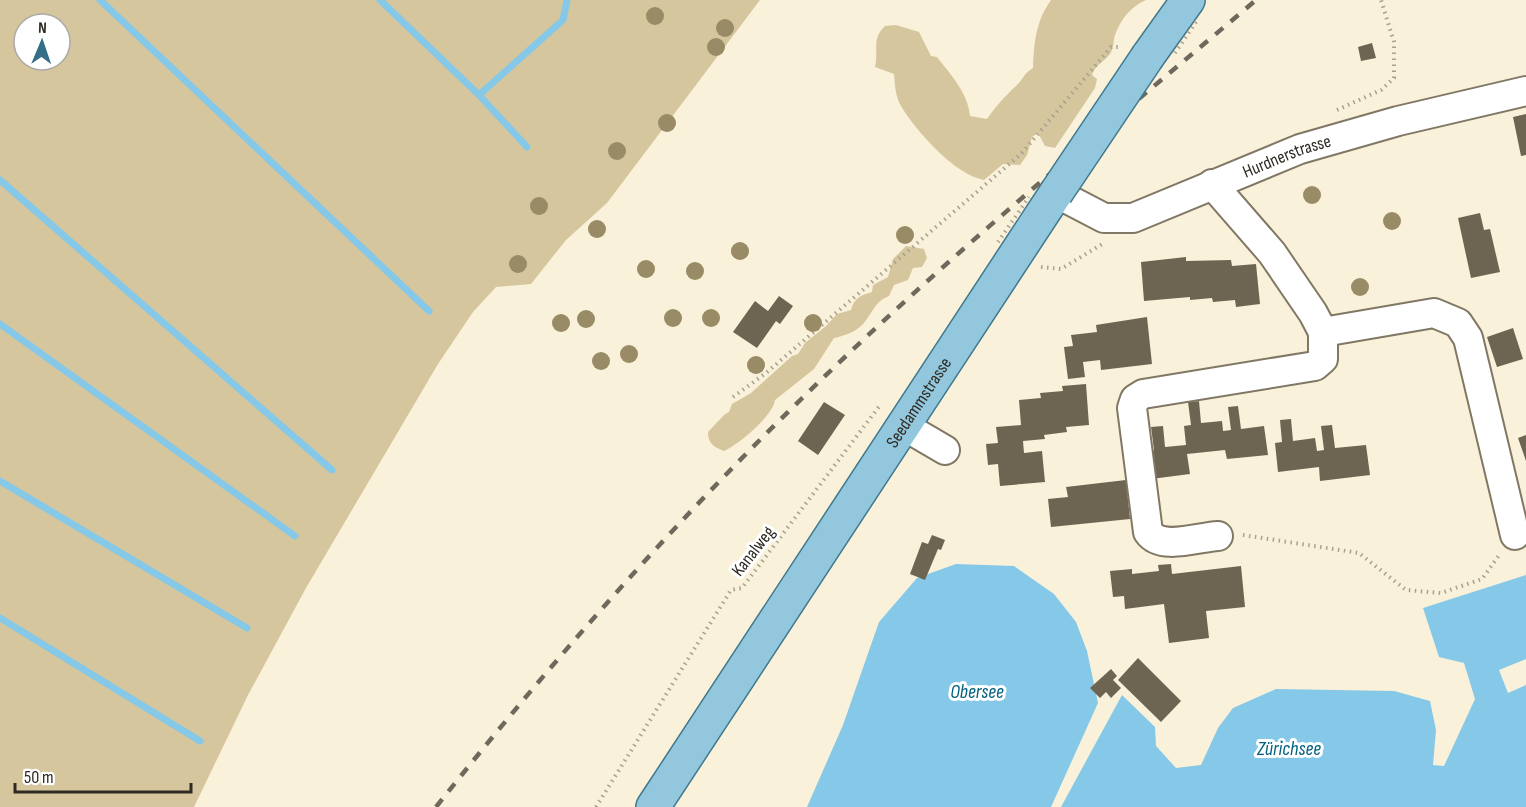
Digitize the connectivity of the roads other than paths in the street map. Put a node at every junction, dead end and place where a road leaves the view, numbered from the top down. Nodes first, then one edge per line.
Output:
1 (1188, 0) edge
2 (1526, 91) edge
3 (1212, 184) junction
4 (1043, 194) junction
5 (1323, 332) junction
6 (893, 414) junction
7 (945, 450) dead end
8 (1515, 535) road end
9 (1218, 536) road end
10 (653, 807) edge

1 - 4 main road, Seedammstrasse, bridge
2 - 3 street, Hurdnerstrasse
3 - 4 street, Hurdnerstrasse
3 - 5 street
4 - 6 main road, Seedammstrasse
5 - 8 street
5 - 9 street
6 - 7 street
6 - 10 main road, Seedammstrasse

